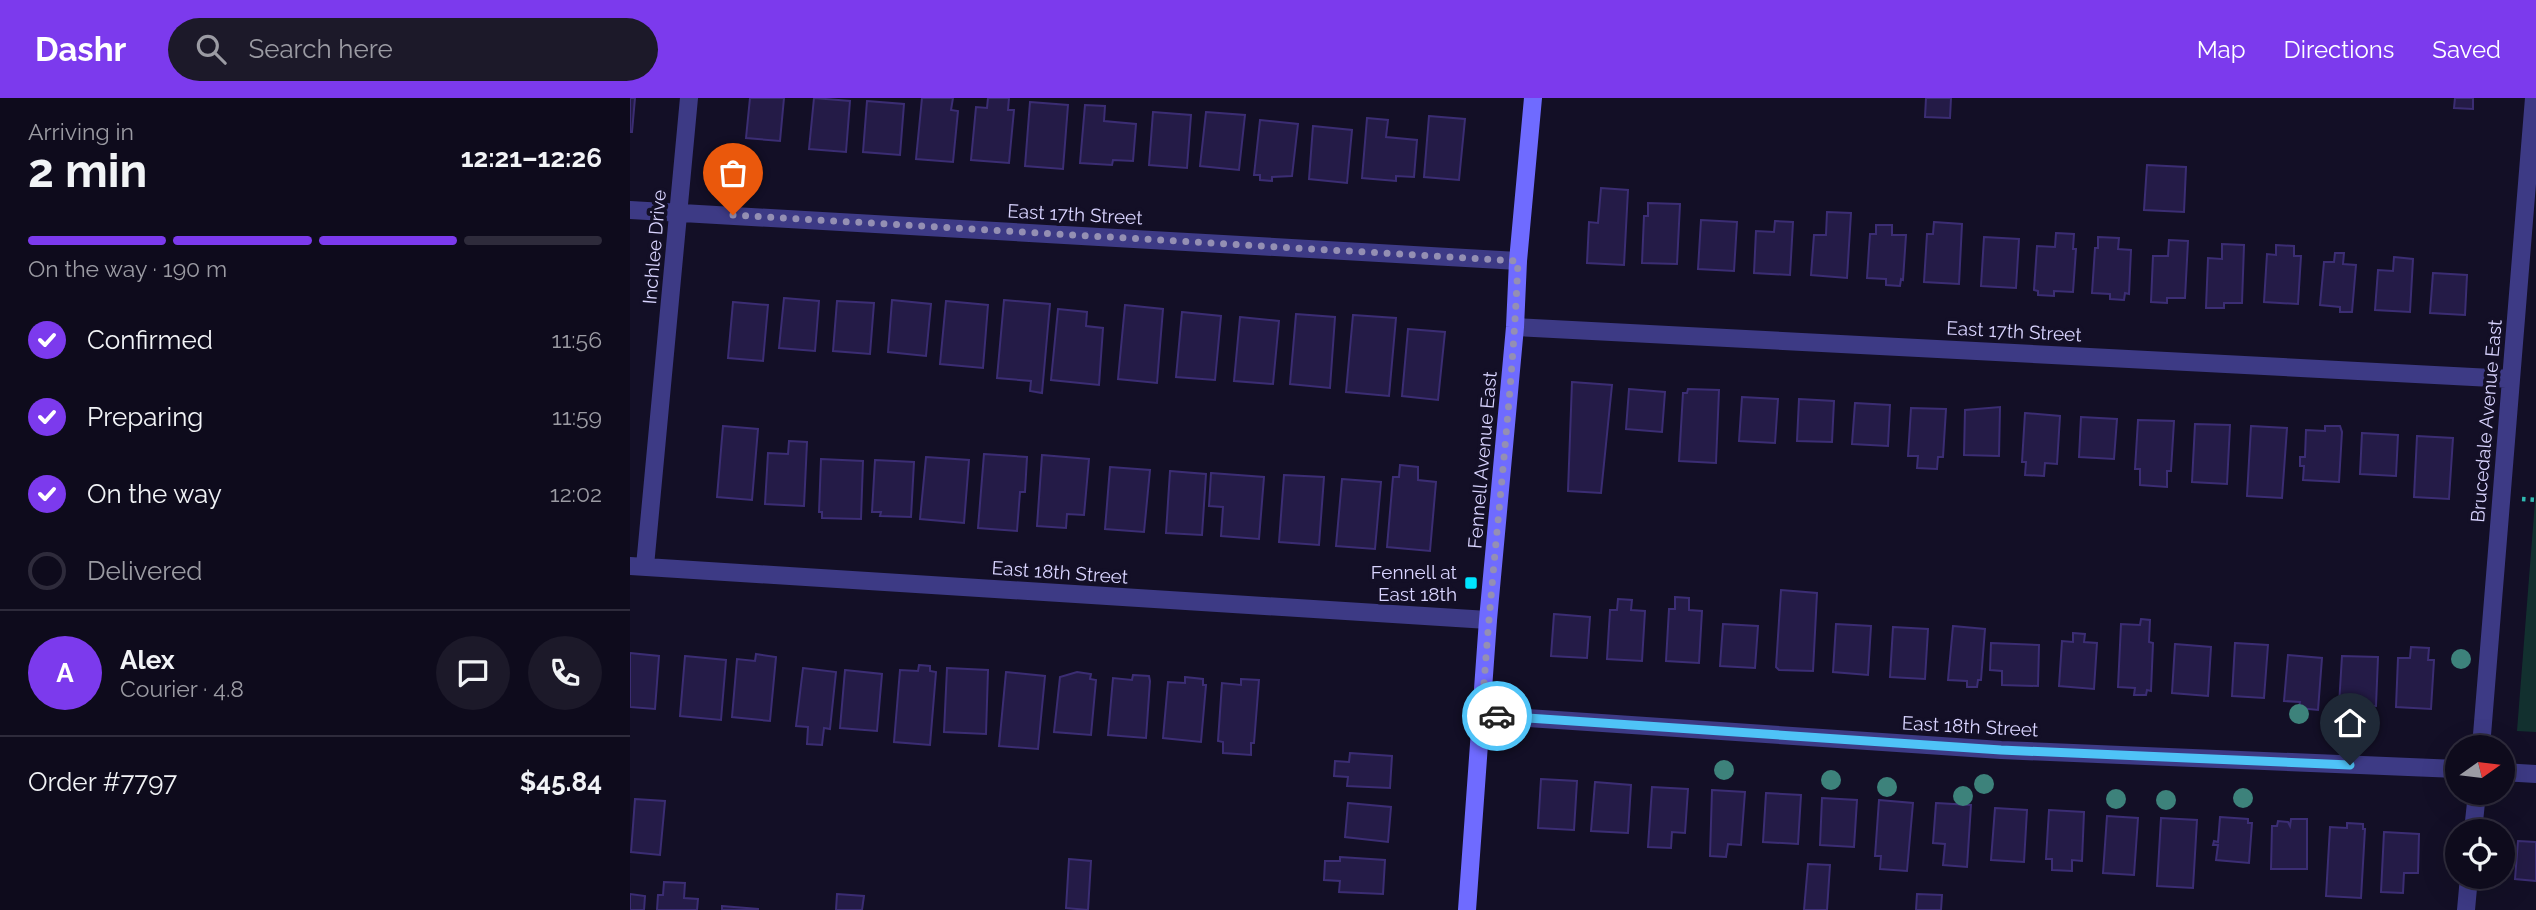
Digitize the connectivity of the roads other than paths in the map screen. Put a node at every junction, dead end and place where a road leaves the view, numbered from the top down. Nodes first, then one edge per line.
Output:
1 (689, 98) edge
2 (1533, 98) edge
3 (2534, 98) edge
4 (630, 209) edge
5 (679, 212) junction
6 (1518, 261) junction
7 (1515, 327) junction
8 (2511, 379) junction
9 (638, 566) edge
10 (1488, 620) junction
11 (1482, 715) junction
12 (2482, 735) edge
13 (2445, 768) edge
14 (2515, 773) edge
15 (2536, 774) edge
16 (2468, 889) edge
17 (1467, 910) edge
18 (2466, 910) edge

1 - 5 street, Inchlee Drive
2 - 6 main road, Fennell Avenue East
3 - 8 street, Brucedale Avenue East
4 - 5 street, East 17th Street
5 - 6 street, East 17th Street
5 - 9 street, Inchlee Drive
6 - 7 main road, Fennell Avenue East
7 - 8 street, East 17th Street
7 - 10 main road, Fennell Avenue East
8 - 12 street, Brucedale Avenue East
9 - 10 street, East 18th Street
10 - 11 main road, Fennell Avenue East
11 - 13 street, East 18th Street
11 - 17 main road, Fennell Avenue East
14 - 15 street
16 - 18 street

